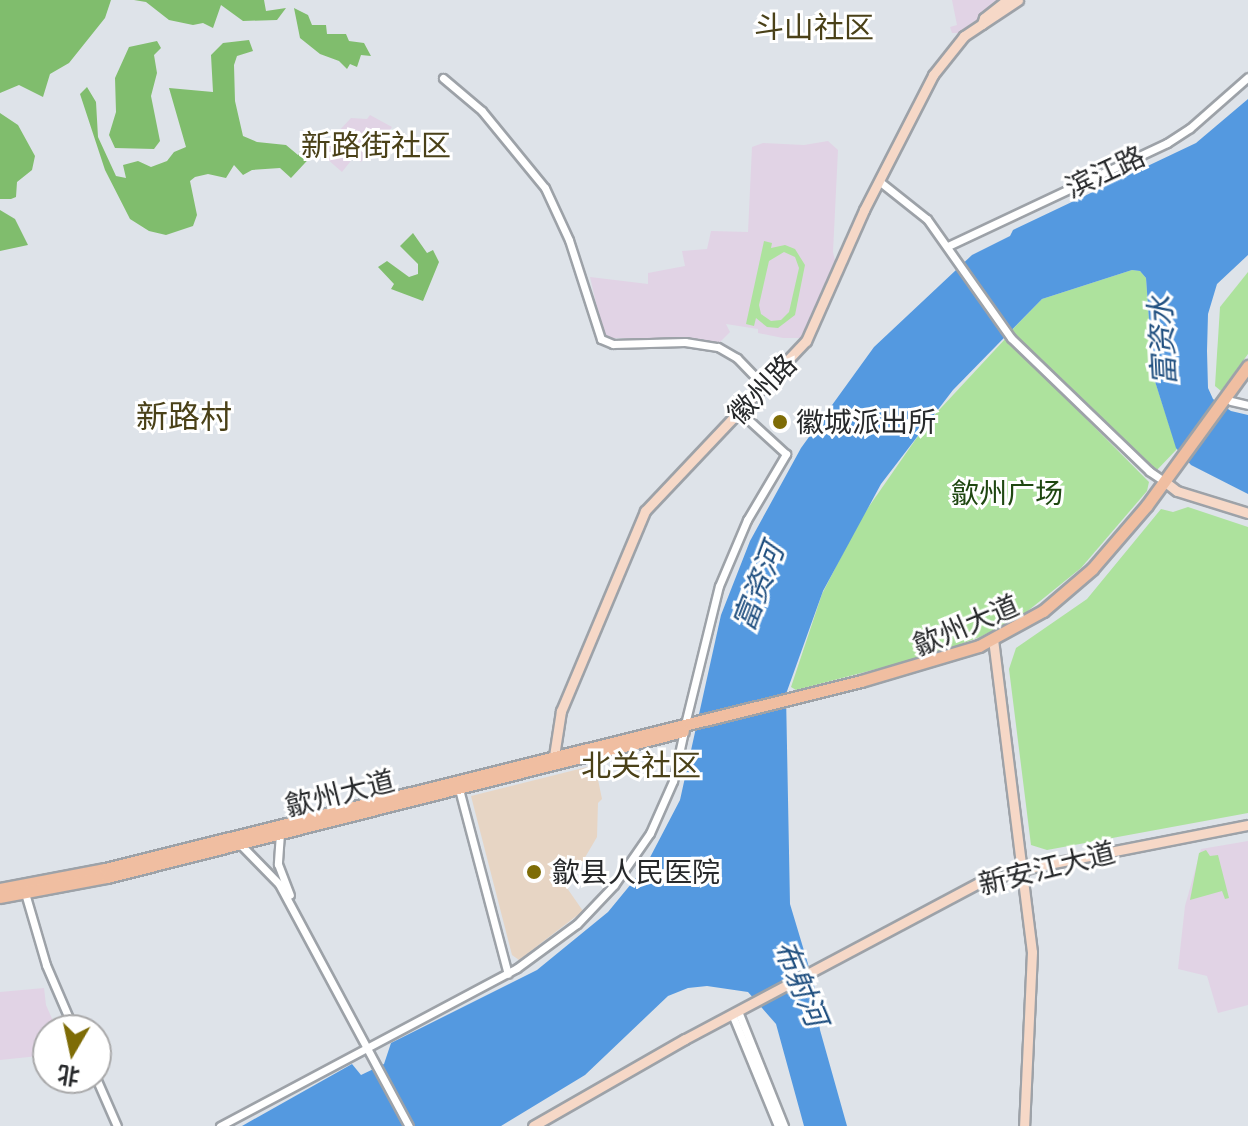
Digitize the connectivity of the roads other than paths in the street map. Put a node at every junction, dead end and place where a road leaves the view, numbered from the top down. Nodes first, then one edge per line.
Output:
1 (1007, 0) edge
2 (1018, 0) edge
3 (982, 24) junction
4 (1248, 77) edge
5 (443, 78) dead end
6 (879, 181) junction
7 (949, 247) junction
8 (1248, 366) edge
9 (1248, 377) edge
10 (764, 386) junction
11 (1226, 403) junction
12 (1248, 405) edge
13 (740, 412) junction
14 (1168, 483) junction
15 (1248, 507) edge
16 (1248, 513) edge
17 (991, 643) junction
18 (687, 727) junction
19 (554, 756) junction
20 (459, 789) junction
21 (1248, 827) edge
22 (280, 833) junction
23 (239, 843) junction
24 (1021, 873) junction
25 (0, 889) edge
26 (25, 893) junction
27 (0, 897) edge
28 (508, 974) junction
29 (740, 1013) junction
30 (67, 1014) edge
31 (368, 1046) junction
32 (103, 1094) edge
33 (117, 1126) edge
34 (220, 1126) edge
35 (411, 1126) edge
36 (533, 1126) edge
37 (544, 1126) edge
38 (778, 1126) edge
39 (784, 1126) edge
40 (1021, 1126) edge

1 - 3 main road, 徽州路
2 - 3 main road, 徽州路
3 - 6 main road, 徽州路
4 - 7 street, 滨江路
5 - 10 street
6 - 7 street
6 - 10 main road, 徽州路
7 - 14 street
8 - 11 highway
9 - 11 highway
10 - 13 main road, 徽州路
11 - 12 street
11 - 14 highway, 歙州大道
13 - 18 street
13 - 19 main road, 徽州路
14 - 15 main road
14 - 16 main road
14 - 17 highway, 歙州大道
17 - 18 highway, 歙州大道
17 - 24 main road
18 - 19 highway, 歙州大道
18 - 20 highway, 歙州大道
18 - 28 street
19 - 25 highway, 歙州大道
20 - 22 highway, 歙州大道
20 - 28 street
21 - 24 main road, 新安江大道
22 - 23 highway, 歙州大道
22 - 31 street
23 - 26 highway, 歙州大道
23 - 31 street
24 - 29 main road, 新安江大道
24 - 40 main road
26 - 27 highway, 歙州大道
26 - 30 street
28 - 31 street
29 - 36 main road
29 - 37 main road
29 - 38 street
29 - 39 street
31 - 34 street
31 - 35 street
32 - 33 street

